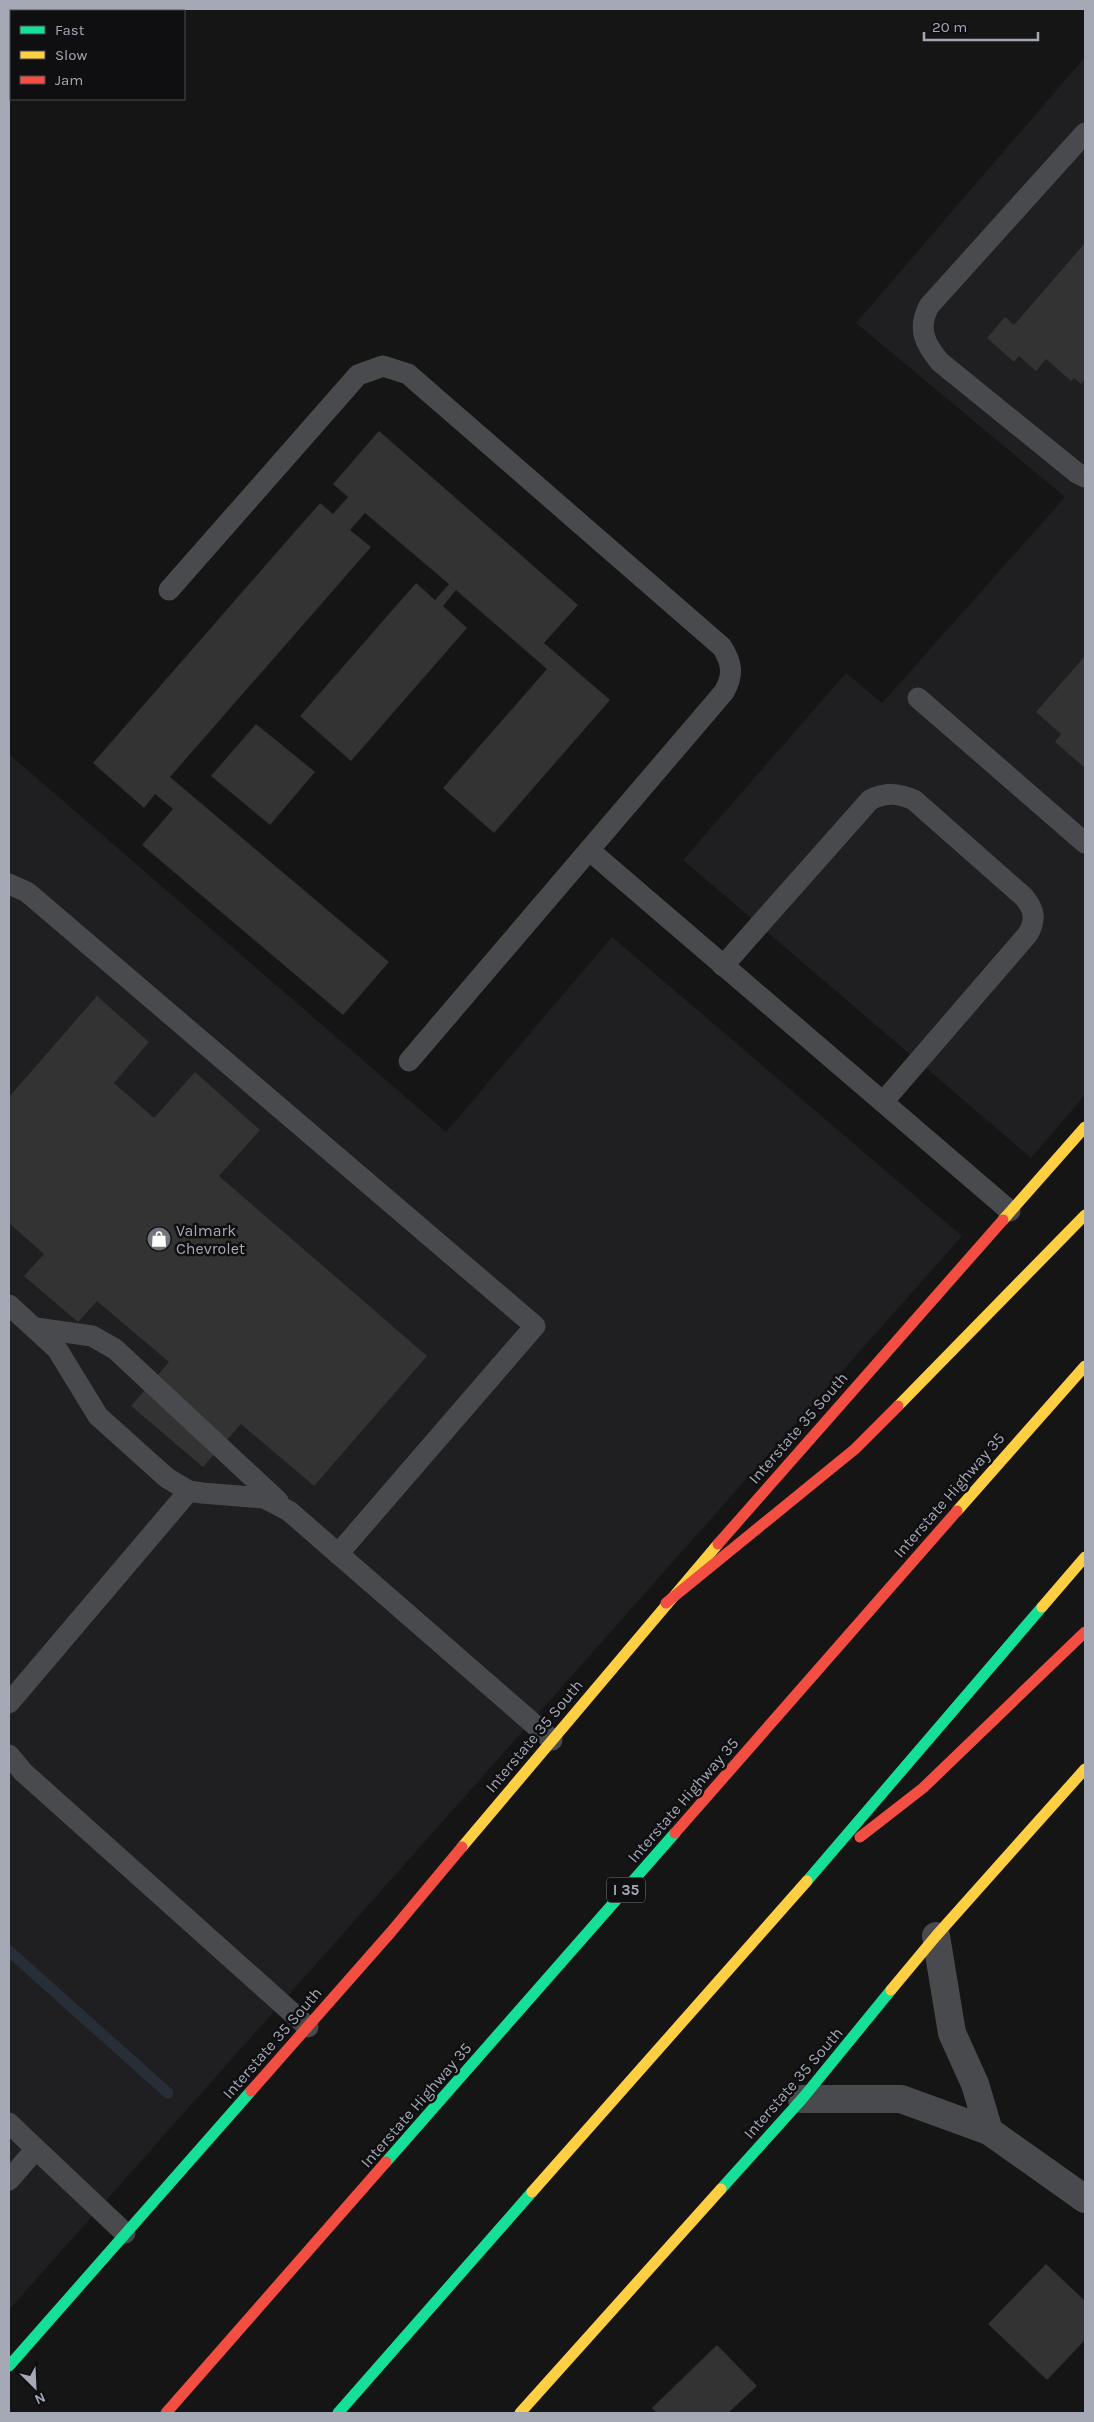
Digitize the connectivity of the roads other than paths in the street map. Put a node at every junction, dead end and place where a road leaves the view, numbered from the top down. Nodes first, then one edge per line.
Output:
1 (1085, 132) edge
2 (1085, 477) edge
3 (169, 590) dead end
4 (918, 698) dead end
5 (1085, 843) edge
6 (589, 850) junction
7 (9, 884) edge
8 (723, 966) junction
9 (409, 1061) dead end
10 (883, 1102) junction
11 (1085, 1127) edge
12 (1010, 1211) junction
13 (1085, 1215) edge
14 (9, 1304) edge
15 (36, 1328) junction
16 (1085, 1366) edge
17 (190, 1491) junction
18 (289, 1511) junction
19 (338, 1554) junction
20 (1085, 1557) edge
21 (666, 1603) junction
22 (1085, 1632) edge
23 (9, 1704) edge
24 (552, 1740) junction
25 (9, 1754) edge
26 (1085, 1769) edge
27 (812, 1875) junction
28 (936, 1936) junction
29 (308, 2027) junction
30 (802, 2099) junction
31 (9, 2123) edge
32 (989, 2131) junction
33 (36, 2149) junction
34 (9, 2180) edge
35 (1085, 2199) edge
36 (126, 2233) junction
37 (9, 2366) edge
38 (166, 2413) edge
39 (338, 2413) edge
40 (521, 2413) edge

1 - 2 lane
3 - 6 lane
4 - 5 lane
6 - 8 lane
6 - 9 lane
7 - 19 lane
8 - 10 lane
8 - 10 lane
10 - 12 lane
11 - 12 main road, Interstate 35 South
12 - 21 main road, Interstate 35 South
13 - 21 main road
14 - 15 lane
15 - 17 lane
15 - 18 lane
16 - 38 main road, Interstate Highway 35 / I 35
17 - 18 lane
17 - 23 lane
18 - 19 lane
19 - 24 lane
20 - 27 main road
21 - 24 main road, Interstate 35 South
22 - 27 main road
24 - 29 main road, Interstate 35 South
25 - 29 lane
26 - 28 main road, Interstate 35 South
27 - 39 main road
28 - 30 main road, Interstate 35 South
28 - 32 street
29 - 36 main road, Interstate 35 South
30 - 32 street
30 - 40 main road, Interstate 35 South
31 - 33 lane
32 - 35 street
33 - 34 lane
33 - 36 lane
36 - 37 main road, Interstate 35 South

